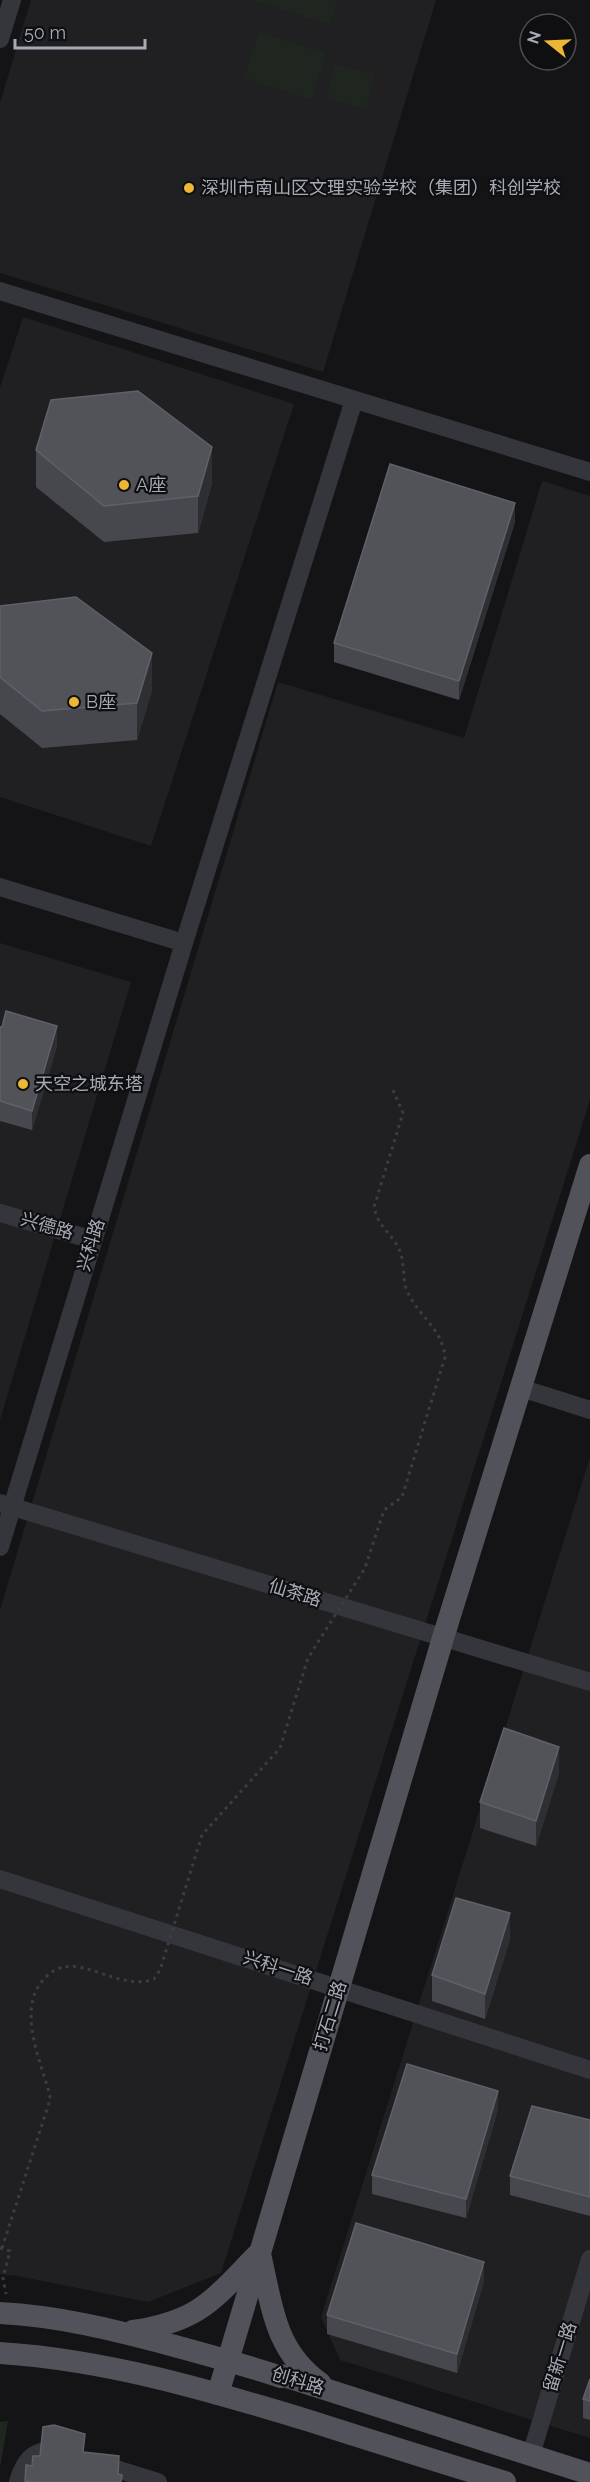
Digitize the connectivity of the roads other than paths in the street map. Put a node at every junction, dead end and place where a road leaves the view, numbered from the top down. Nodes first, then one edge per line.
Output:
1 (12, 0) edge
2 (0, 39) edge
3 (0, 291) edge
4 (354, 400) junction
5 (590, 472) edge
6 (0, 887) edge
7 (184, 943) junction
8 (590, 1166) edge
9 (0, 1213) edge
10 (93, 1240) junction
11 (521, 1388) junction
12 (590, 1410) edge
13 (6, 1505) edge
14 (0, 1548) edge
15 (443, 1638) junction
16 (590, 1682) edge
17 (0, 1879) edge
18 (338, 1988) junction
19 (590, 2070) edge
20 (260, 2252) junction
21 (590, 2259) edge
22 (5, 2313) edge
23 (123, 2332) junction
24 (0, 2353) edge
25 (228, 2361) junction
26 (331, 2391) junction
27 (218, 2394) junction
28 (531, 2455) junction
29 (590, 2474) edge
30 (18, 2482) edge
31 (158, 2482) edge
32 (505, 2482) edge

1 - 2 street
3 - 4 street
4 - 5 street
4 - 7 street, 兴科路
6 - 7 street
7 - 10 street, 兴科路
8 - 11 main road, 打石二路
9 - 10 street, 兴德路
10 - 13 street, 兴科路
11 - 12 street
11 - 15 main road, 打石二路
13 - 14 street, 兴科路
13 - 15 street, 仙茶路
15 - 16 street, 仙茶路
15 - 18 main road, 打石二路
17 - 18 street, 兴科一路
18 - 19 street, 兴科一路
18 - 20 main road, 打石二路
20 - 23 main road
20 - 25 main road, 打石二路
20 - 26 main road
21 - 28 street, 留新一路
22 - 23 main road, 创科路
23 - 25 main road, 创科路
24 - 27 main road, 创科路
25 - 26 main road, 创科路
25 - 27 main road, 打石二路
26 - 28 main road, 创科路
27 - 32 main road, 创科路
28 - 29 main road, 创科路
30 - 31 street

